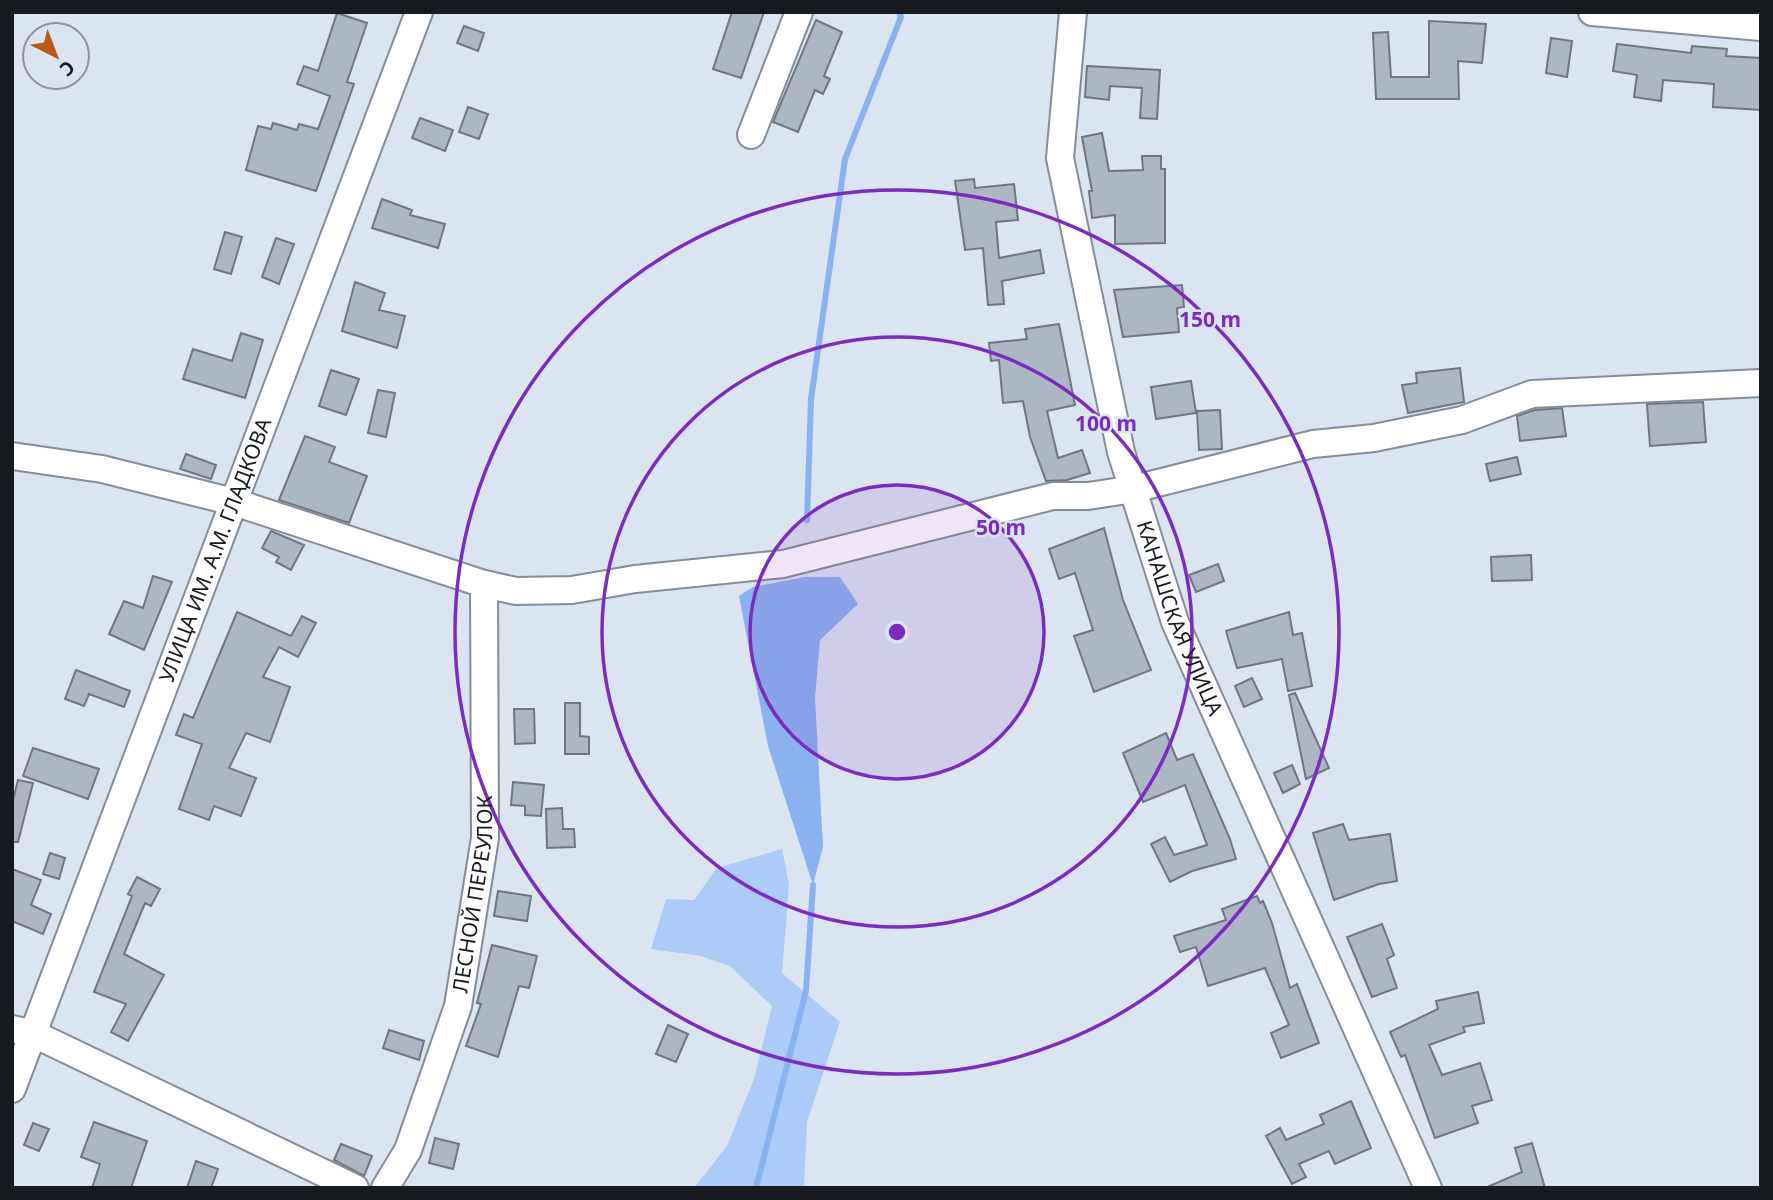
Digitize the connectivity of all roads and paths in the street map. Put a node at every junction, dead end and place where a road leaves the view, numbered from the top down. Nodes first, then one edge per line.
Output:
1 (799, 12) edge
2 (1073, 12) edge
3 (1592, 12) edge
4 (411, 14) edge
5 (1761, 27) edge
6 (751, 135) dead end
7 (1761, 383) edge
8 (12, 456) edge
9 (1134, 489) junction
10 (234, 502) junction
11 (484, 584) junction
12 (23, 1032) edge
13 (12, 1089) edge
14 (355, 1188) edge
15 (385, 1188) edge
16 (1428, 1188) edge

1 - 6 street
2 - 9 street, КАНАШСКАЯ УЛИЦА
3 - 5 street
4 - 10 street, УЛИЦА ИМ. А.М. ГЛАДКОВА
7 - 9 street
8 - 10 street
9 - 11 street
9 - 16 street, КАНАШСКАЯ УЛИЦА
10 - 11 street
10 - 12 street, УЛИЦА ИМ. А.М. ГЛАДКОВА
11 - 15 street, ЛЕСНОЙ ПЕРЕУЛОК
12 - 13 street, УЛИЦА ИМ. А.М. ГЛАДКОВА
12 - 14 street

